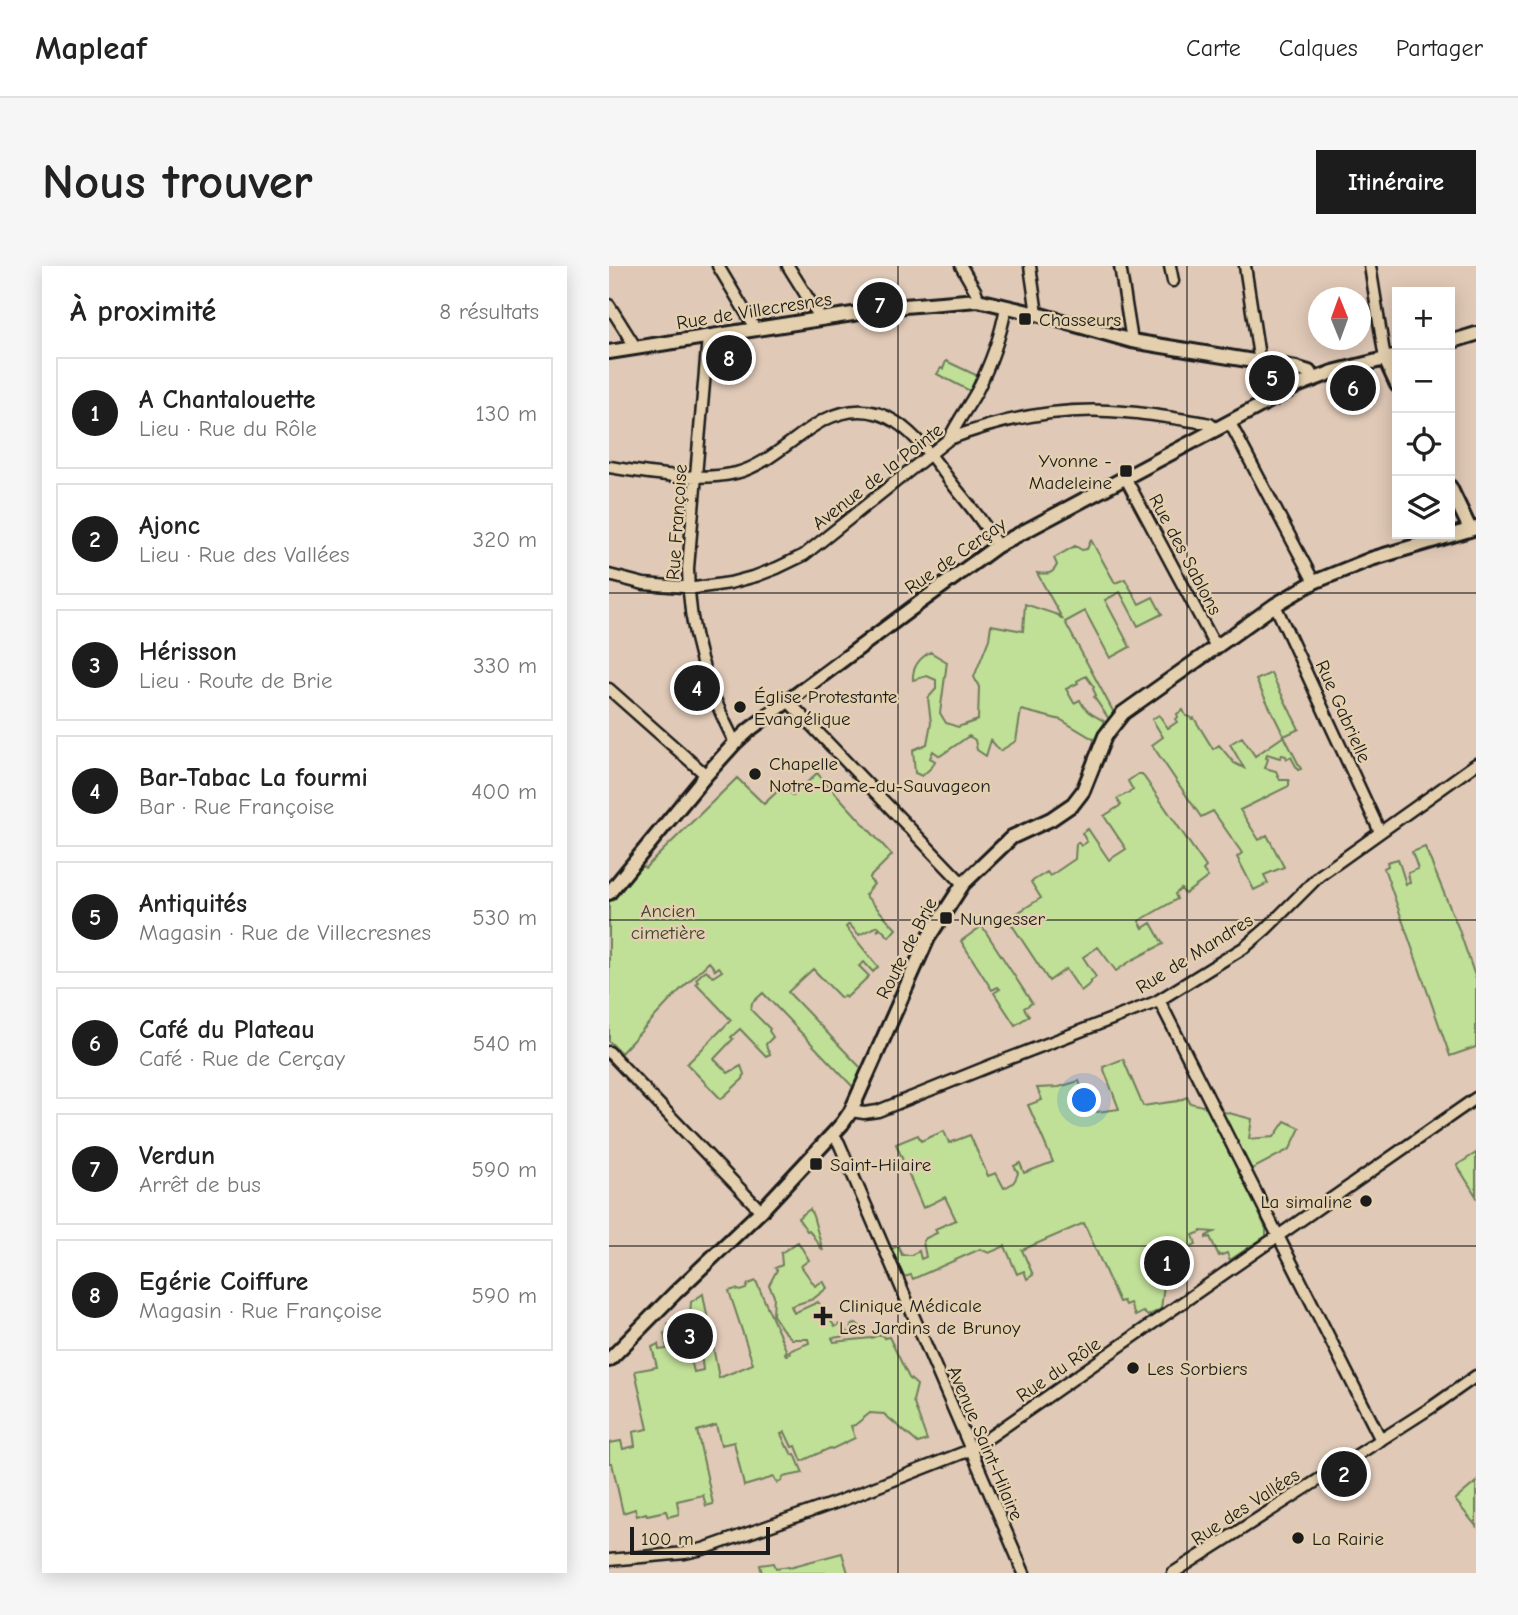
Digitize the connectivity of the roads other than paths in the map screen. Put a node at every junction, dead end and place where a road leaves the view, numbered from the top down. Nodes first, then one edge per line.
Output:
1 (717, 266) edge
2 (788, 266) edge
3 (961, 266) edge
4 (1030, 266) edge
5 (1120, 266) edge
6 (1170, 266) edge
7 (1245, 266) edge
8 (1370, 266) edge
9 (1173, 281) dead end
10 (978, 300) junction
11 (609, 305) edge
12 (1006, 307) junction
13 (1037, 314) junction
14 (821, 319) junction
15 (754, 330) junction
16 (1476, 334) edge
17 (708, 337) junction
18 (1455, 340) edge
19 (1132, 341) junction
20 (636, 348) junction
21 (609, 352) edge
22 (1391, 358) edge
23 (1260, 363) junction
24 (1313, 379) junction
25 (1230, 423) junction
26 (1216, 429) junction
27 (949, 439) junction
28 (930, 454) junction
29 (609, 467) edge
30 (696, 476) junction
31 (1125, 477) junction
32 (1455, 496) edge
33 (1473, 528) edge
34 (997, 546) junction
35 (609, 575) edge
36 (1314, 582) junction
37 (688, 588) junction
38 (1275, 605) junction
39 (1216, 647) junction
40 (609, 689) edge
41 (788, 701) junction
42 (735, 743) junction
43 (1476, 764) edge
44 (706, 775) junction
45 (1380, 832) junction
46 (963, 884) junction
47 (609, 893) edge
48 (1159, 1000) junction
49 (609, 1052) edge
50 (1476, 1098) edge
51 (851, 1111) junction
52 (833, 1134) junction
53 (761, 1211) junction
54 (1277, 1236) junction
55 (609, 1360) edge
56 (1476, 1376) edge
57 (1381, 1440) junction
58 (971, 1449) junction
59 (609, 1560) edge
60 (1187, 1570) edge
61 (1024, 1573) edge
62 (1173, 1573) edge

1 - 15 street
2 - 14 street
3 - 10 street
4 - 13 street
5 - 19 street
6 - 9 street
7 - 23 street
8 - 22 street
10 - 12 street, Rue de Villecresnes
10 - 14 street, Rue de Villecresnes
11 - 20 street
12 - 13 street, Rue de Villecresnes
12 - 27 street
13 - 19 street, Rue de Villecresnes
14 - 15 street, Rue de Villecresnes
15 - 17 street, Rue de Villecresnes
16 - 18 street
17 - 20 street, Rue de Villecresnes
17 - 30 street, Rue Françoise
19 - 23 street, Rue de Villecresnes
20 - 21 street, Rue de Villecresnes
22 - 24 street, Rue de Cerçay
23 - 24 street, Rue de Villecresnes
24 - 25 street, Rue de Cerçay
25 - 26 street, Rue de Cerçay
25 - 36 street
26 - 27 street, Avenue de la Pointe
26 - 31 street, Rue de Cerçay
27 - 28 street, Avenue de la Pointe
28 - 30 street
28 - 34 street
28 - 37 street, Avenue de la Pointe
29 - 30 street
30 - 37 street, Rue Françoise
31 - 34 street, Rue de Cerçay
31 - 39 street, Rue des Sablons
32 - 33 street
33 - 36 street, Route de Brie
34 - 41 street, Rue de Cerçay
35 - 37 street, Avenue de la Pointe
36 - 38 street, Route de Brie
37 - 42 street, Rue Françoise
38 - 39 street, Route de Brie
38 - 45 street, Rue Gabrielle
39 - 46 street, Route de Brie
40 - 44 street
41 - 42 street, Rue de Cerçay
41 - 46 street
42 - 44 street, Rue de Cerçay
43 - 45 street, Rue de Mandres
44 - 47 street, Rue de Cerçay
45 - 48 street, Rue de Mandres
46 - 51 street, Route de Brie
48 - 51 street, Rue de Mandres
48 - 54 street
49 - 53 street
50 - 54 street, Rue du Rôle
51 - 52 street, Route de Brie
52 - 53 street, Route de Brie
52 - 58 street, Avenue Saint-Hilaire
53 - 55 street, Route de Brie
54 - 57 street
54 - 58 street, Rue du Rôle
56 - 57 street, Rue des Vallées
57 - 60 street, Rue des Vallées
58 - 59 street, Rue du Rôle
58 - 61 street, Avenue Saint-Hilaire
60 - 62 street, Rue des Vallées

